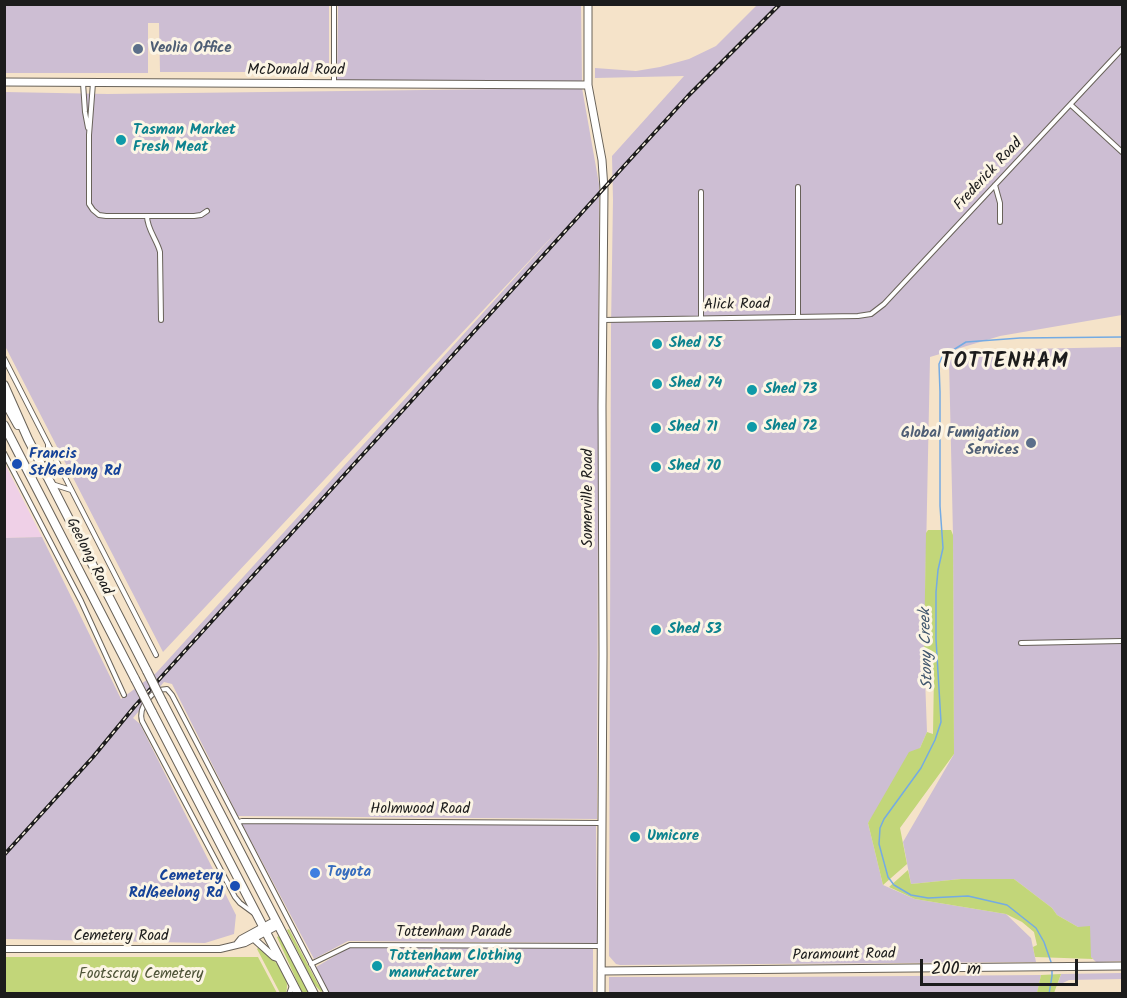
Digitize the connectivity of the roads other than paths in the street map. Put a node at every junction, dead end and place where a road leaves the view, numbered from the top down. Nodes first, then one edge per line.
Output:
1 (334, 4) edge
2 (588, 4) edge
3 (1122, 49) edge
4 (4, 82) edge
5 (83, 83) junction
6 (93, 83) junction
7 (334, 84) junction
8 (588, 85) junction
9 (1071, 105) junction
10 (89, 135) junction
11 (1122, 152) edge
12 (995, 185) junction
13 (798, 187) dead end
14 (701, 192) dead end
15 (207, 211) dead end
16 (147, 216) junction
17 (1000, 222) dead end
18 (871, 314) joint
19 (798, 317) junction
20 (701, 318) junction
21 (161, 320) dead end
22 (603, 320) junction
23 (4, 358) edge
24 (4, 385) edge
25 (4, 400) edge
26 (4, 425) edge
27 (28, 439) junction
28 (48, 444) junction
29 (4, 453) edge
30 (50, 480) junction
31 (72, 490) junction
32 (1122, 641) edge
33 (1022, 643) dead end
34 (156, 655) dead end
35 (124, 695) dead end
36 (238, 822) junction
37 (602, 823) junction
38 (258, 861) junction
39 (252, 873) junction
40 (285, 915) junction
41 (258, 916) junction
42 (278, 923) junction
43 (265, 929) junction
44 (254, 939) junction
45 (237, 944) junction
46 (601, 946) junction
47 (4, 949) edge
48 (281, 959) junction
49 (311, 964) junction
50 (1122, 966) edge
51 (601, 971) junction
52 (293, 983) junction
53 (289, 993) edge
54 (298, 993) edge
55 (314, 993) edge
56 (327, 993) edge
57 (601, 993) edge

1 - 7 street
2 - 8 main road, Somerville Road
3 - 9 street, Frederick Road
4 - 5 main road, McDonald Road
5 - 6 main road, McDonald Road
5 - 10 street
6 - 7 main road, McDonald Road
6 - 10 street
7 - 8 main road, McDonald Road
8 - 22 main road, Somerville Road
9 - 11 street
9 - 12 street, Frederick Road
10 - 16 street
12 - 17 street
12 - 18 street, Frederick Road
13 - 19 street
14 - 20 street
15 - 16 street
16 - 21 street
18 - 19 street, Alick Road
19 - 20 street, Alick Road
20 - 22 street, Alick Road
22 - 37 main road, Somerville Road
23 - 28 street, Geelong Road
24 - 27 highway, Geelong Road
25 - 27 highway
26 - 41 highway, Geelong Road, bridge
27 - 30 highway, Geelong Road
28 - 30 street, Geelong Road
28 - 31 street, Geelong Road
29 - 35 street, Geelong Road
30 - 31 street
30 - 39 highway, Geelong Road, bridge
31 - 34 street, Geelong Road
32 - 33 street
36 - 37 street, Holmwood Road
36 - 38 street, Geelong Road
36 - 41 street, Geelong Road
37 - 46 main road, Somerville Road
38 - 39 street
38 - 40 street, Geelong Road
39 - 42 highway, Geelong Road
40 - 42 street, Cemetery Road
40 - 49 street, Geelong Road
41 - 43 highway, Geelong Road
42 - 43 street, Cemetery Road
42 - 55 highway, Geelong Road
43 - 44 street, Cemetery Road
43 - 45 street, Cemetery Road
43 - 48 highway, Geelong Road
44 - 45 street, Cemetery Road
44 - 48 street
45 - 47 street, Cemetery Road
46 - 49 street, Tottenham Parade
46 - 51 main road, Somerville Road
48 - 52 highway, Geelong Road
49 - 56 street, Geelong Road
50 - 51 main road, Paramount Road
51 - 57 main road, Somerville Road
52 - 53 street
52 - 54 highway, Geelong Road

